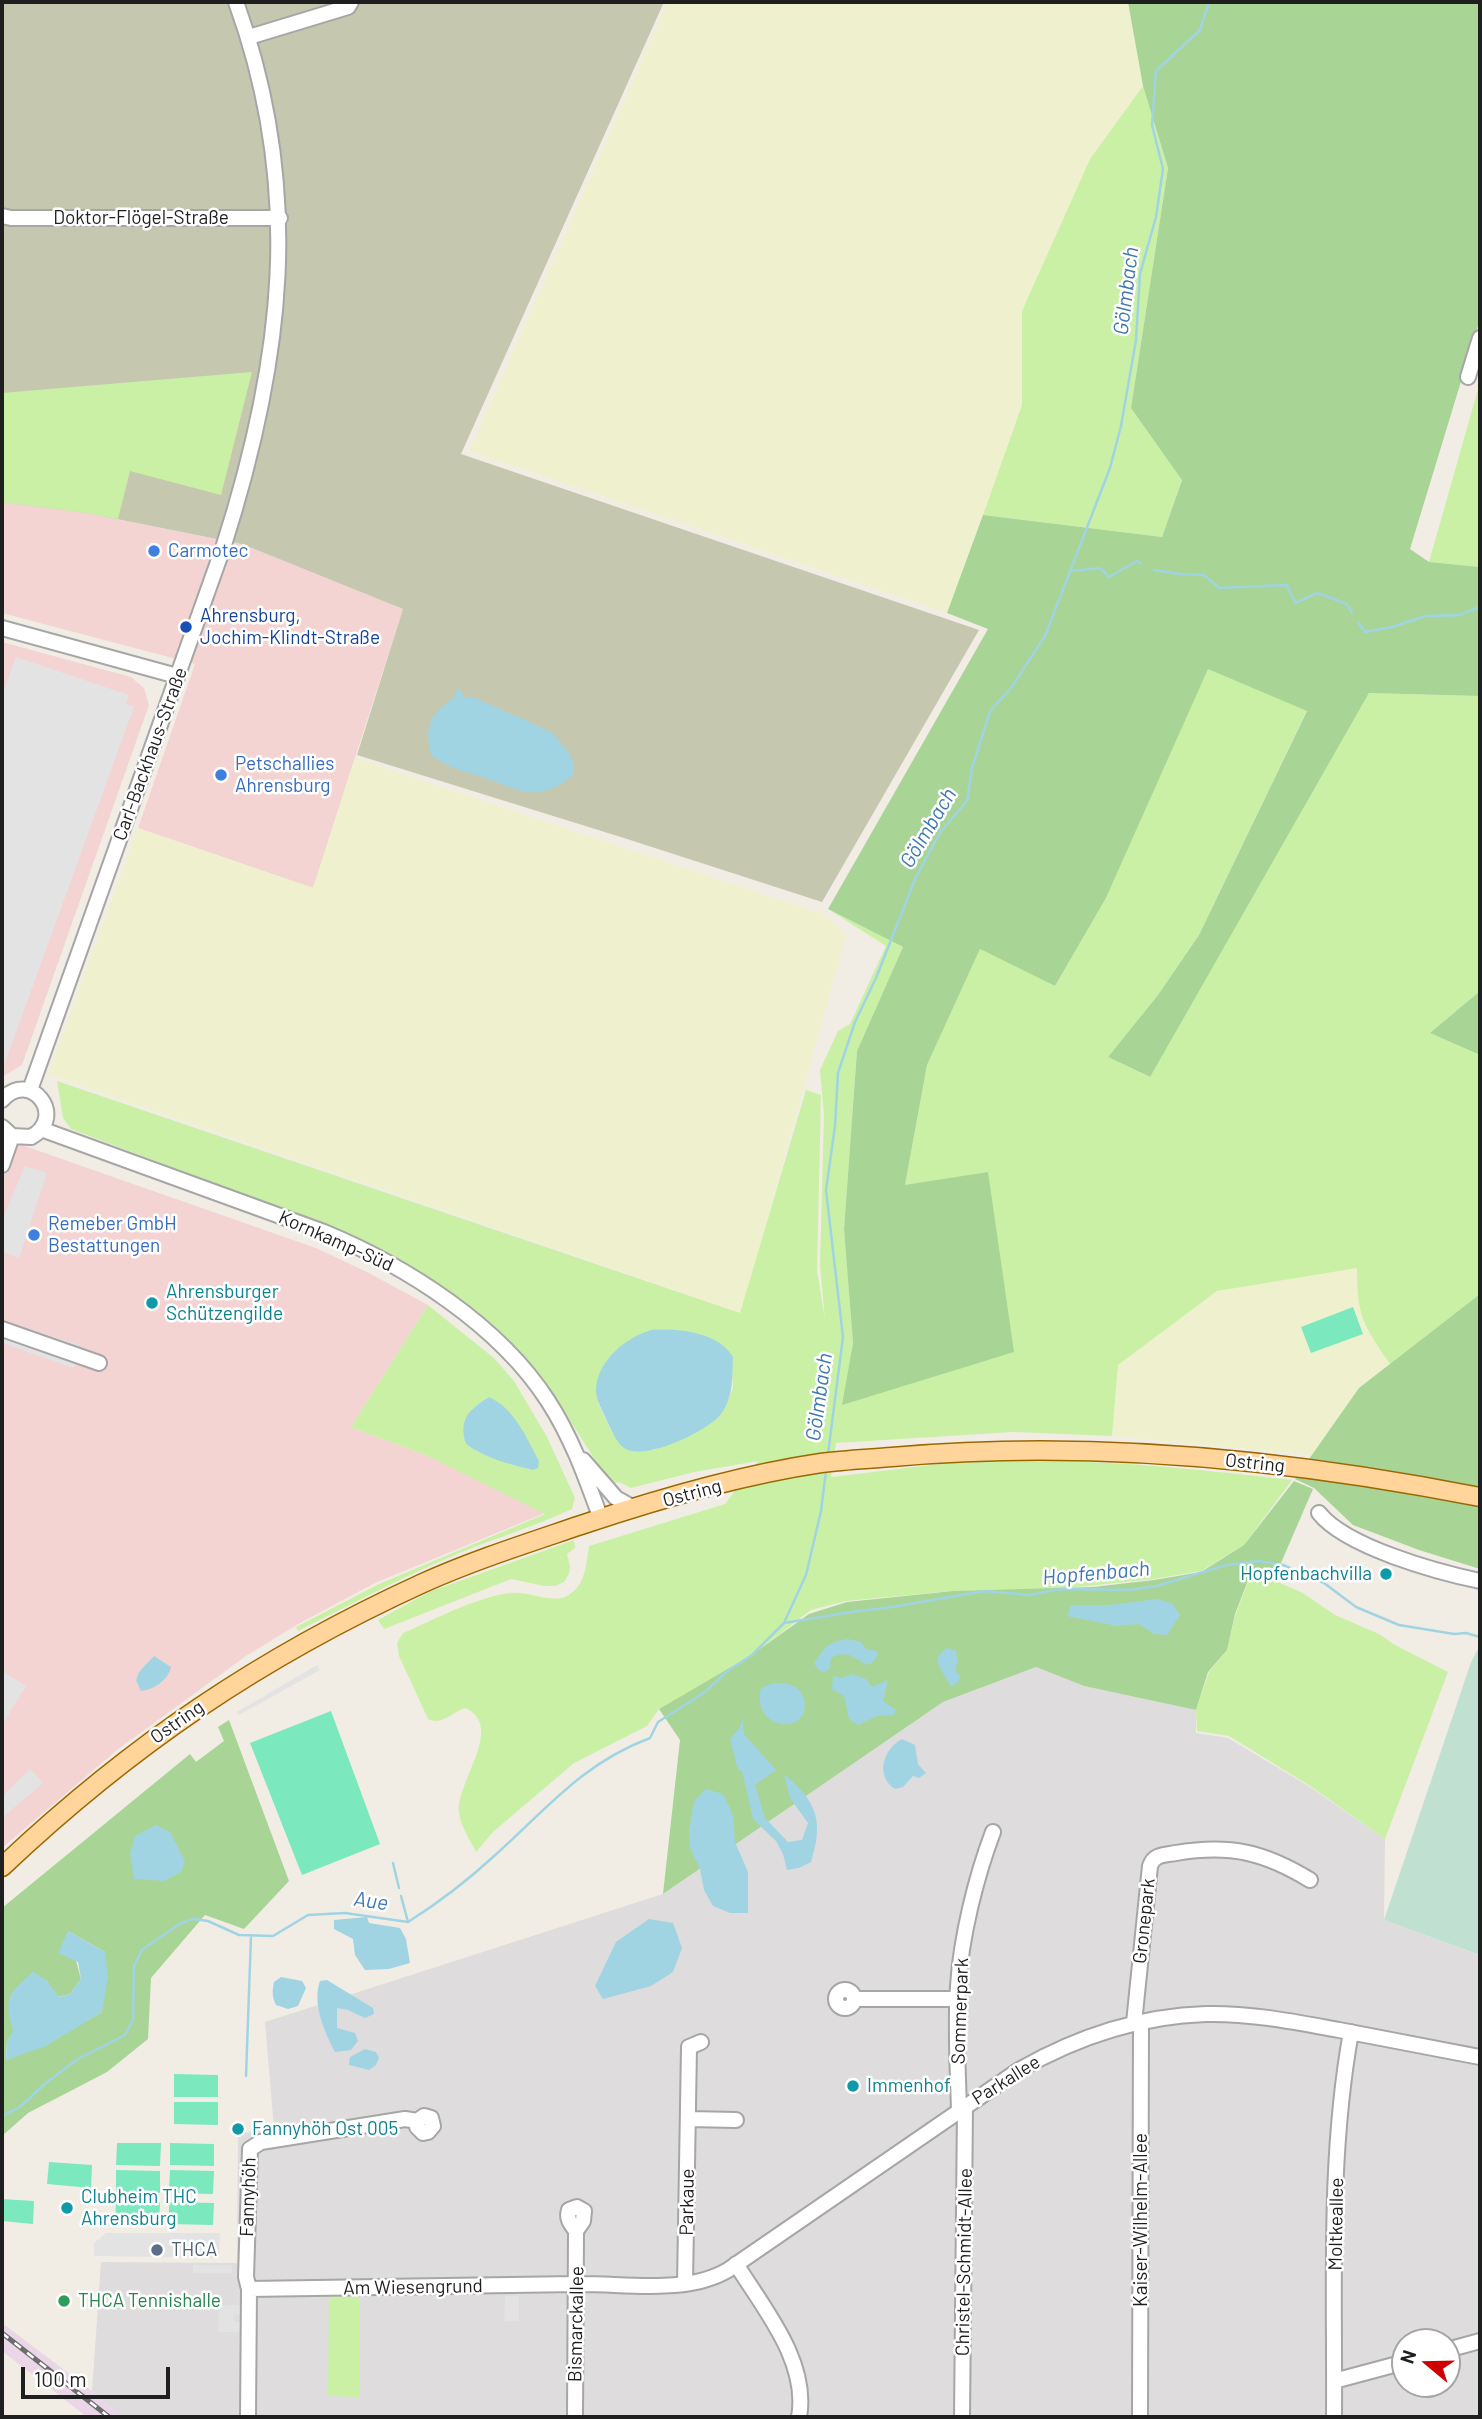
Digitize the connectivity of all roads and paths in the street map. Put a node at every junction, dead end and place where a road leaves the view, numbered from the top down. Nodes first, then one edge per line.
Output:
1 (236, 2) edge
2 (351, 2) edge
3 (249, 37) junction
4 (2, 216) edge
5 (280, 218) junction
6 (1480, 338) edge
7 (1468, 377) dead end
8 (2, 628) edge
9 (177, 676) junction
10 (30, 1090) junction
11 (2, 1100) edge
12 (44, 1124) junction
13 (7, 1132) edge
14 (2, 1165) edge
15 (2, 1328) edge
16 (99, 1363) dead end
17 (576, 1451) junction
18 (605, 1487) junction
19 (1480, 1497) edge
20 (634, 1508) junction
21 (1318, 1513) dead end
22 (601, 1519) junction
23 (1480, 1581) edge
24 (993, 1832) dead end
25 (2, 1867) edge
26 (1310, 1880) dead end
27 (854, 1999) dead end
28 (957, 1999) junction
29 (1138, 2023) junction
30 (1351, 2032) junction
31 (701, 2042) dead end
32 (1480, 2057) edge
33 (962, 2109) junction
34 (689, 2119) junction
35 (736, 2120) dead end
36 (417, 2121) dead end
37 (576, 2231) dead end
38 (736, 2264) junction
39 (576, 2284) junction
40 (685, 2284) junction
41 (249, 2289) junction
42 (1480, 2341) edge
43 (1461, 2346) edge
44 (1391, 2366) edge
45 (1334, 2381) junction
46 (248, 2417) edge
47 (575, 2417) edge
48 (799, 2417) edge
49 (962, 2417) edge
50 (1140, 2417) edge
51 (1334, 2417) edge

1 - 3 street, Carl-Backhaus-Straße
2 - 3 street
3 - 5 street, Carl-Backhaus-Straße
4 - 5 street, Doktor-Flögel-Straße
5 - 9 street, Carl-Backhaus-Straße
6 - 7 street
8 - 9 street
9 - 10 street, Carl-Backhaus-Straße
10 - 11 street
10 - 12 street
12 - 13 street
12 - 17 street, Kornkamp-Süd
13 - 14 street
15 - 16 street
17 - 18 street, Kornkamp-Süd
17 - 22 street, Kornkamp-Süd
18 - 20 street, Kornkamp-Süd
18 - 22 street
19 - 20 main road, Ostring
20 - 22 main road, Ostring
21 - 23 street
22 - 25 main road, Ostring
24 - 28 street, Sommerpark
26 - 29 street, Gronepark
27 - 28 street
28 - 33 street, Sommerpark
29 - 30 street, Parkallee
29 - 33 street, Parkallee
29 - 50 street, Kaiser-Wilhelm-Allee
30 - 32 street, Parkallee
30 - 45 street, Moltkeallee
31 - 34 street, Parkaue
33 - 38 street, Parkallee
33 - 49 street, Christel-Schmidt-Allee
34 - 35 street
34 - 40 street, Parkaue
36 - 41 street, Fannyhöh
37 - 39 street, Bismarckallee
38 - 40 street, Parkallee
38 - 48 street
39 - 40 street, Parkallee
39 - 41 street, Am Wiesengrund
39 - 47 street, Bismarckallee
41 - 46 street, Fannyhöh
42 - 43 street
44 - 45 street
45 - 51 street, Moltkeallee

